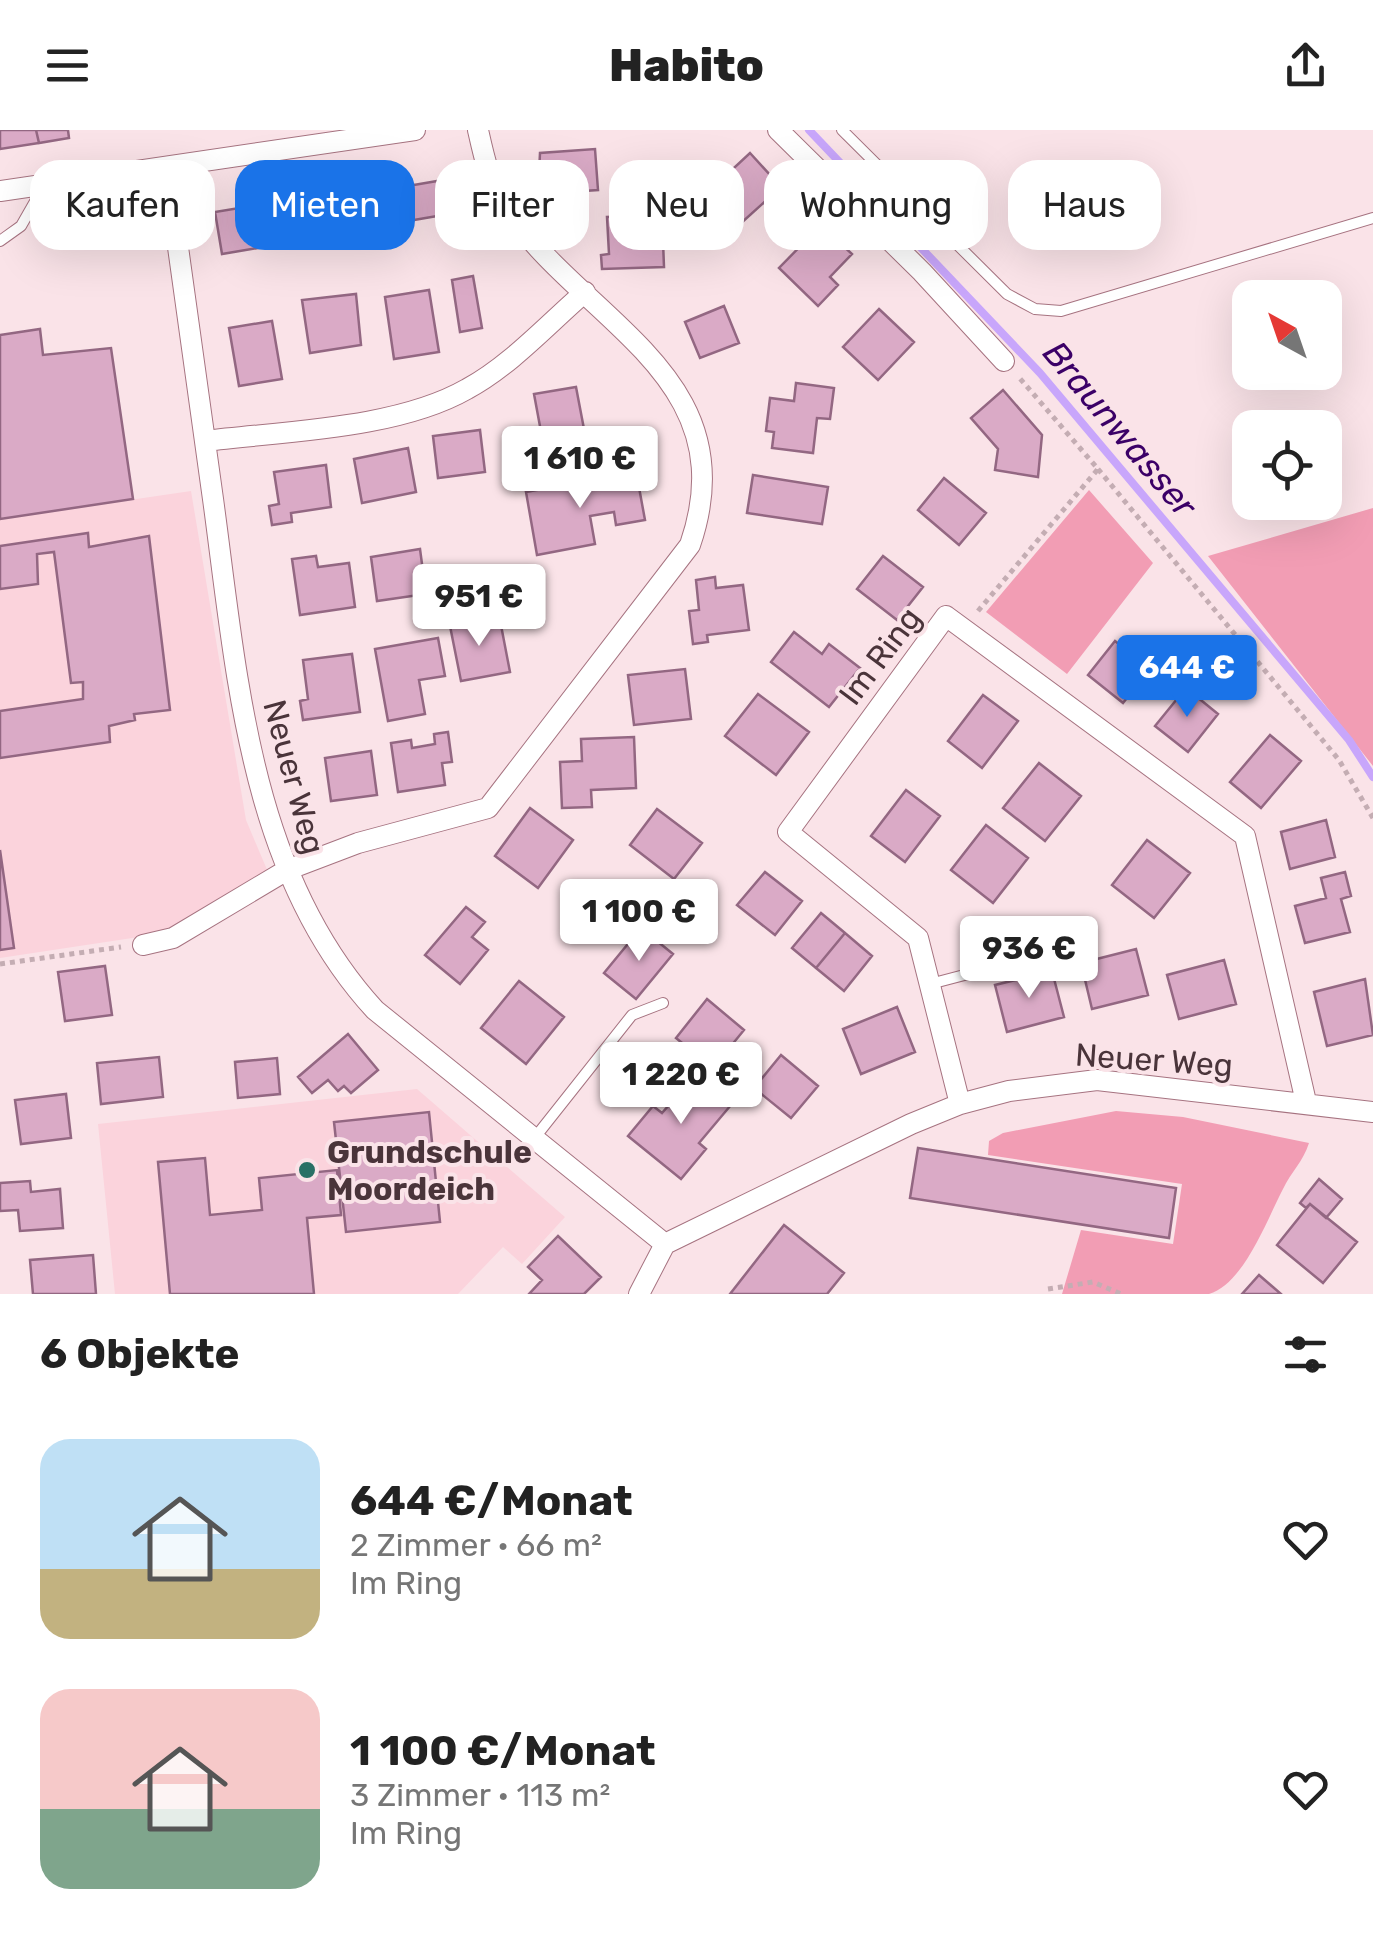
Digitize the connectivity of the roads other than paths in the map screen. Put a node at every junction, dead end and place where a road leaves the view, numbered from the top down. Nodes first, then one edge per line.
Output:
1 (415, 130) edge
2 (478, 130) edge
3 (778, 130) edge
4 (842, 130) edge
5 (215, 161) edge
6 (30, 186) edge
7 (0, 191) edge
8 (30, 211) edge
9 (1373, 218) edge
10 (0, 240) edge
11 (178, 250) edge
12 (586, 292) junction
13 (1004, 361) road end
14 (205, 441) junction
15 (287, 870) junction
16 (1077, 924) dead end
17 (143, 945) road end
18 (930, 984) junction
19 (662, 1003) dead end
20 (1306, 1102) junction
21 (960, 1104) junction
22 (1373, 1112) edge
23 (532, 1140) junction
24 (665, 1244) junction
25 (639, 1294) edge

1 - 5 street
2 - 12 street
3 - 13 street
4 - 9 lane
6 - 7 street
8 - 10 lane
11 - 14 street, Neuer Weg
12 - 14 street
12 - 15 street
14 - 15 street, Neuer Weg
15 - 17 street
15 - 23 street, Neuer Weg
16 - 18 lane
18 - 20 street, Im Ring
18 - 21 street, Im Ring
19 - 23 lane
20 - 21 street, Neuer Weg
20 - 22 street, Neuer Weg
21 - 24 street, Neuer Weg
23 - 24 street, Neuer Weg
24 - 25 street

